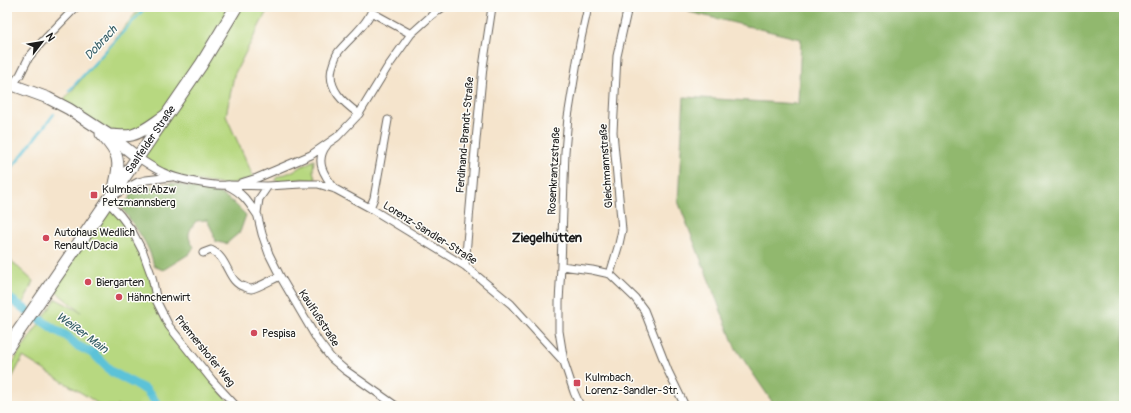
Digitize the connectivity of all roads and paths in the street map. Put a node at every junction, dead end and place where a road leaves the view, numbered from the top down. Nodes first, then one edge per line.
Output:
1 (76, 7) edge
2 (236, 7) edge
3 (444, 7) edge
4 (492, 7) edge
5 (588, 7) edge
6 (628, 7) edge
7 (372, 9) edge
8 (411, 34) junction
9 (9, 84) edge
10 (359, 114) junction
11 (166, 115) junction
12 (388, 120) dead end
13 (96, 127) junction
14 (109, 135) junction
15 (328, 143) junction
16 (137, 157) junction
17 (262, 176) junction
18 (172, 177) junction
19 (226, 185) junction
20 (268, 186) junction
21 (335, 189) junction
22 (110, 198) junction
23 (370, 208) junction
24 (258, 216) junction
25 (203, 253) dead end
26 (465, 266) junction
27 (561, 266) junction
28 (610, 274) junction
29 (280, 276) junction
30 (10, 344) edge
31 (564, 362) junction
32 (236, 406) edge
33 (396, 406) edge
34 (580, 406) edge
35 (686, 406) edge

1 - 9 street
2 - 11 main road, Saalfelder Straße
3 - 8 street
4 - 26 street, Ferdinand-Brandt-Straße
5 - 27 street, Rosenkrantzstraße
6 - 28 street, Gleichmannstraße
7 - 8 street
7 - 10 street
8 - 10 street
9 - 13 street
10 - 15 street
11 - 14 street
11 - 16 main road, Saalfelder Straße
12 - 23 street, Lorenz-Sandler-Straße
13 - 14 street
13 - 22 street
14 - 16 street
15 - 17 street
15 - 21 street, Lorenz-Sandler-Straße
16 - 18 street
16 - 22 main road, Saalfelder Straße
17 - 19 street
17 - 20 street
18 - 19 street
18 - 22 street
19 - 20 street, Lorenz-Sandler-Straße
19 - 24 street, Kaulfußstraße
20 - 21 street, Lorenz-Sandler-Straße
20 - 24 street, Kaulfußstraße
21 - 23 street, Lorenz-Sandler-Straße
22 - 30 main road, Saalfelder Straße
22 - 32 street, Priemershofer Weg
23 - 26 street, Lorenz-Sandler-Straße
24 - 29 street, Kaulfußstraße
25 - 29 street
26 - 31 street, Lorenz-Sandler-Straße
27 - 28 street
27 - 31 street, Rosenkrantzstraße
28 - 35 street
29 - 33 street, Kaulfußstraße
31 - 34 street, Lorenz-Sandler-Straße

